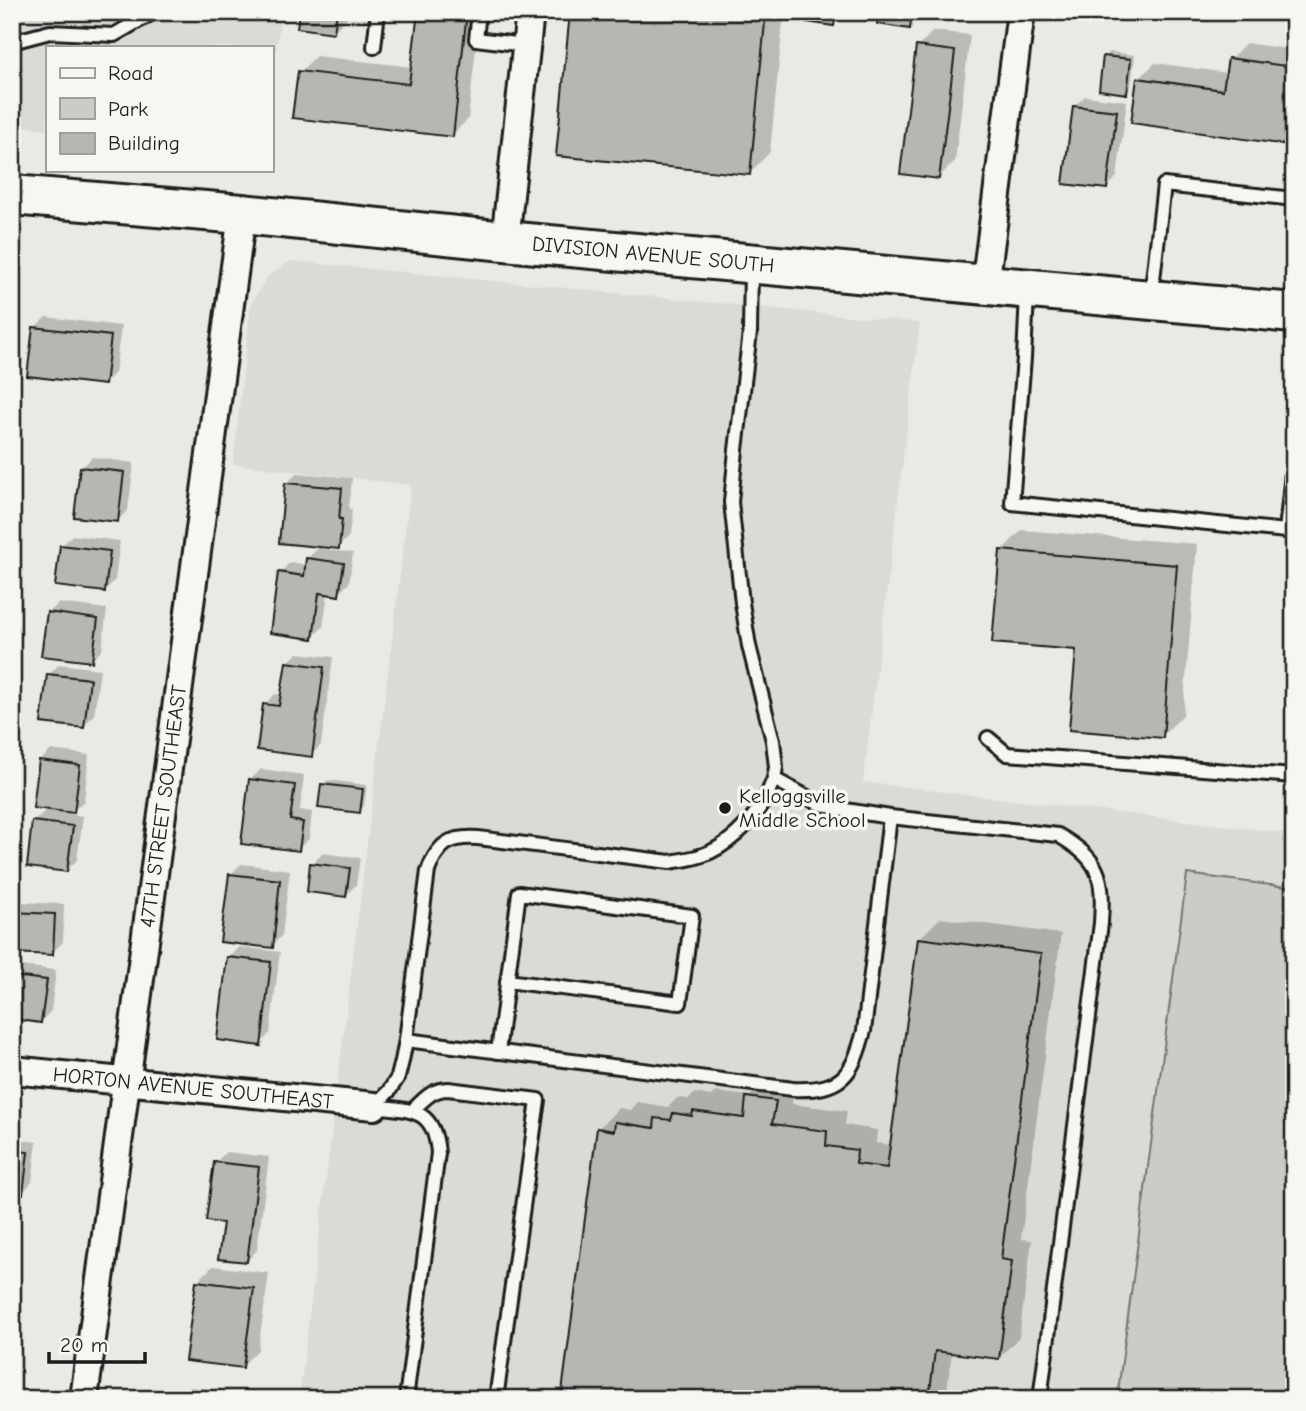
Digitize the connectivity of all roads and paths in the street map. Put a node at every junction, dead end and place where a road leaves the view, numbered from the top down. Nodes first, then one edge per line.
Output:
1 (154, 12) edge
2 (378, 12) edge
3 (479, 12) edge
4 (530, 12) edge
5 (1021, 12) edge
6 (12, 42) edge
7 (525, 45) junction
8 (373, 47) dead end
9 (12, 195) edge
10 (1294, 198) edge
11 (242, 214) junction
12 (505, 241) junction
13 (751, 264) junction
14 (985, 286) junction
15 (1027, 290) junction
16 (1151, 301) junction
17 (1294, 313) edge
18 (1294, 454) edge
19 (1292, 487) edge
20 (988, 738) dead end
21 (1294, 776) edge
22 (774, 779) junction
23 (890, 817) junction
24 (507, 981) junction
25 (406, 1040) junction
26 (498, 1052) junction
27 (12, 1070) edge
28 (126, 1081) junction
29 (374, 1105) junction
30 (412, 1111) junction
31 (83, 1399) edge
32 (406, 1399) edge
33 (496, 1399) edge
34 (1040, 1399) edge

1 - 6 lane
2 - 8 lane
3 - 7 lane
4 - 7 street
5 - 14 street
7 - 12 street
9 - 11 main road, DIVISION AVENUE SOUTH
10 - 16 lane
11 - 12 main road, DIVISION AVENUE SOUTH
11 - 28 street, 47TH STREET SOUTHEAST
12 - 13 main road, DIVISION AVENUE SOUTH
13 - 14 main road, DIVISION AVENUE SOUTH
13 - 22 lane
14 - 15 main road, DIVISION AVENUE SOUTH
15 - 16 main road, DIVISION AVENUE SOUTH
15 - 19 lane
16 - 17 main road, DIVISION AVENUE SOUTH
18 - 19 lane
20 - 21 lane
22 - 23 lane
22 - 25 lane
23 - 26 lane
23 - 34 lane
24 - 24 lane
24 - 26 lane
25 - 26 lane
25 - 29 lane
27 - 28 street, HORTON AVENUE SOUTHEAST
28 - 29 street, HORTON AVENUE SOUTHEAST
28 - 31 street, 47TH STREET SOUTHEAST
29 - 30 lane
30 - 32 lane
30 - 33 lane

